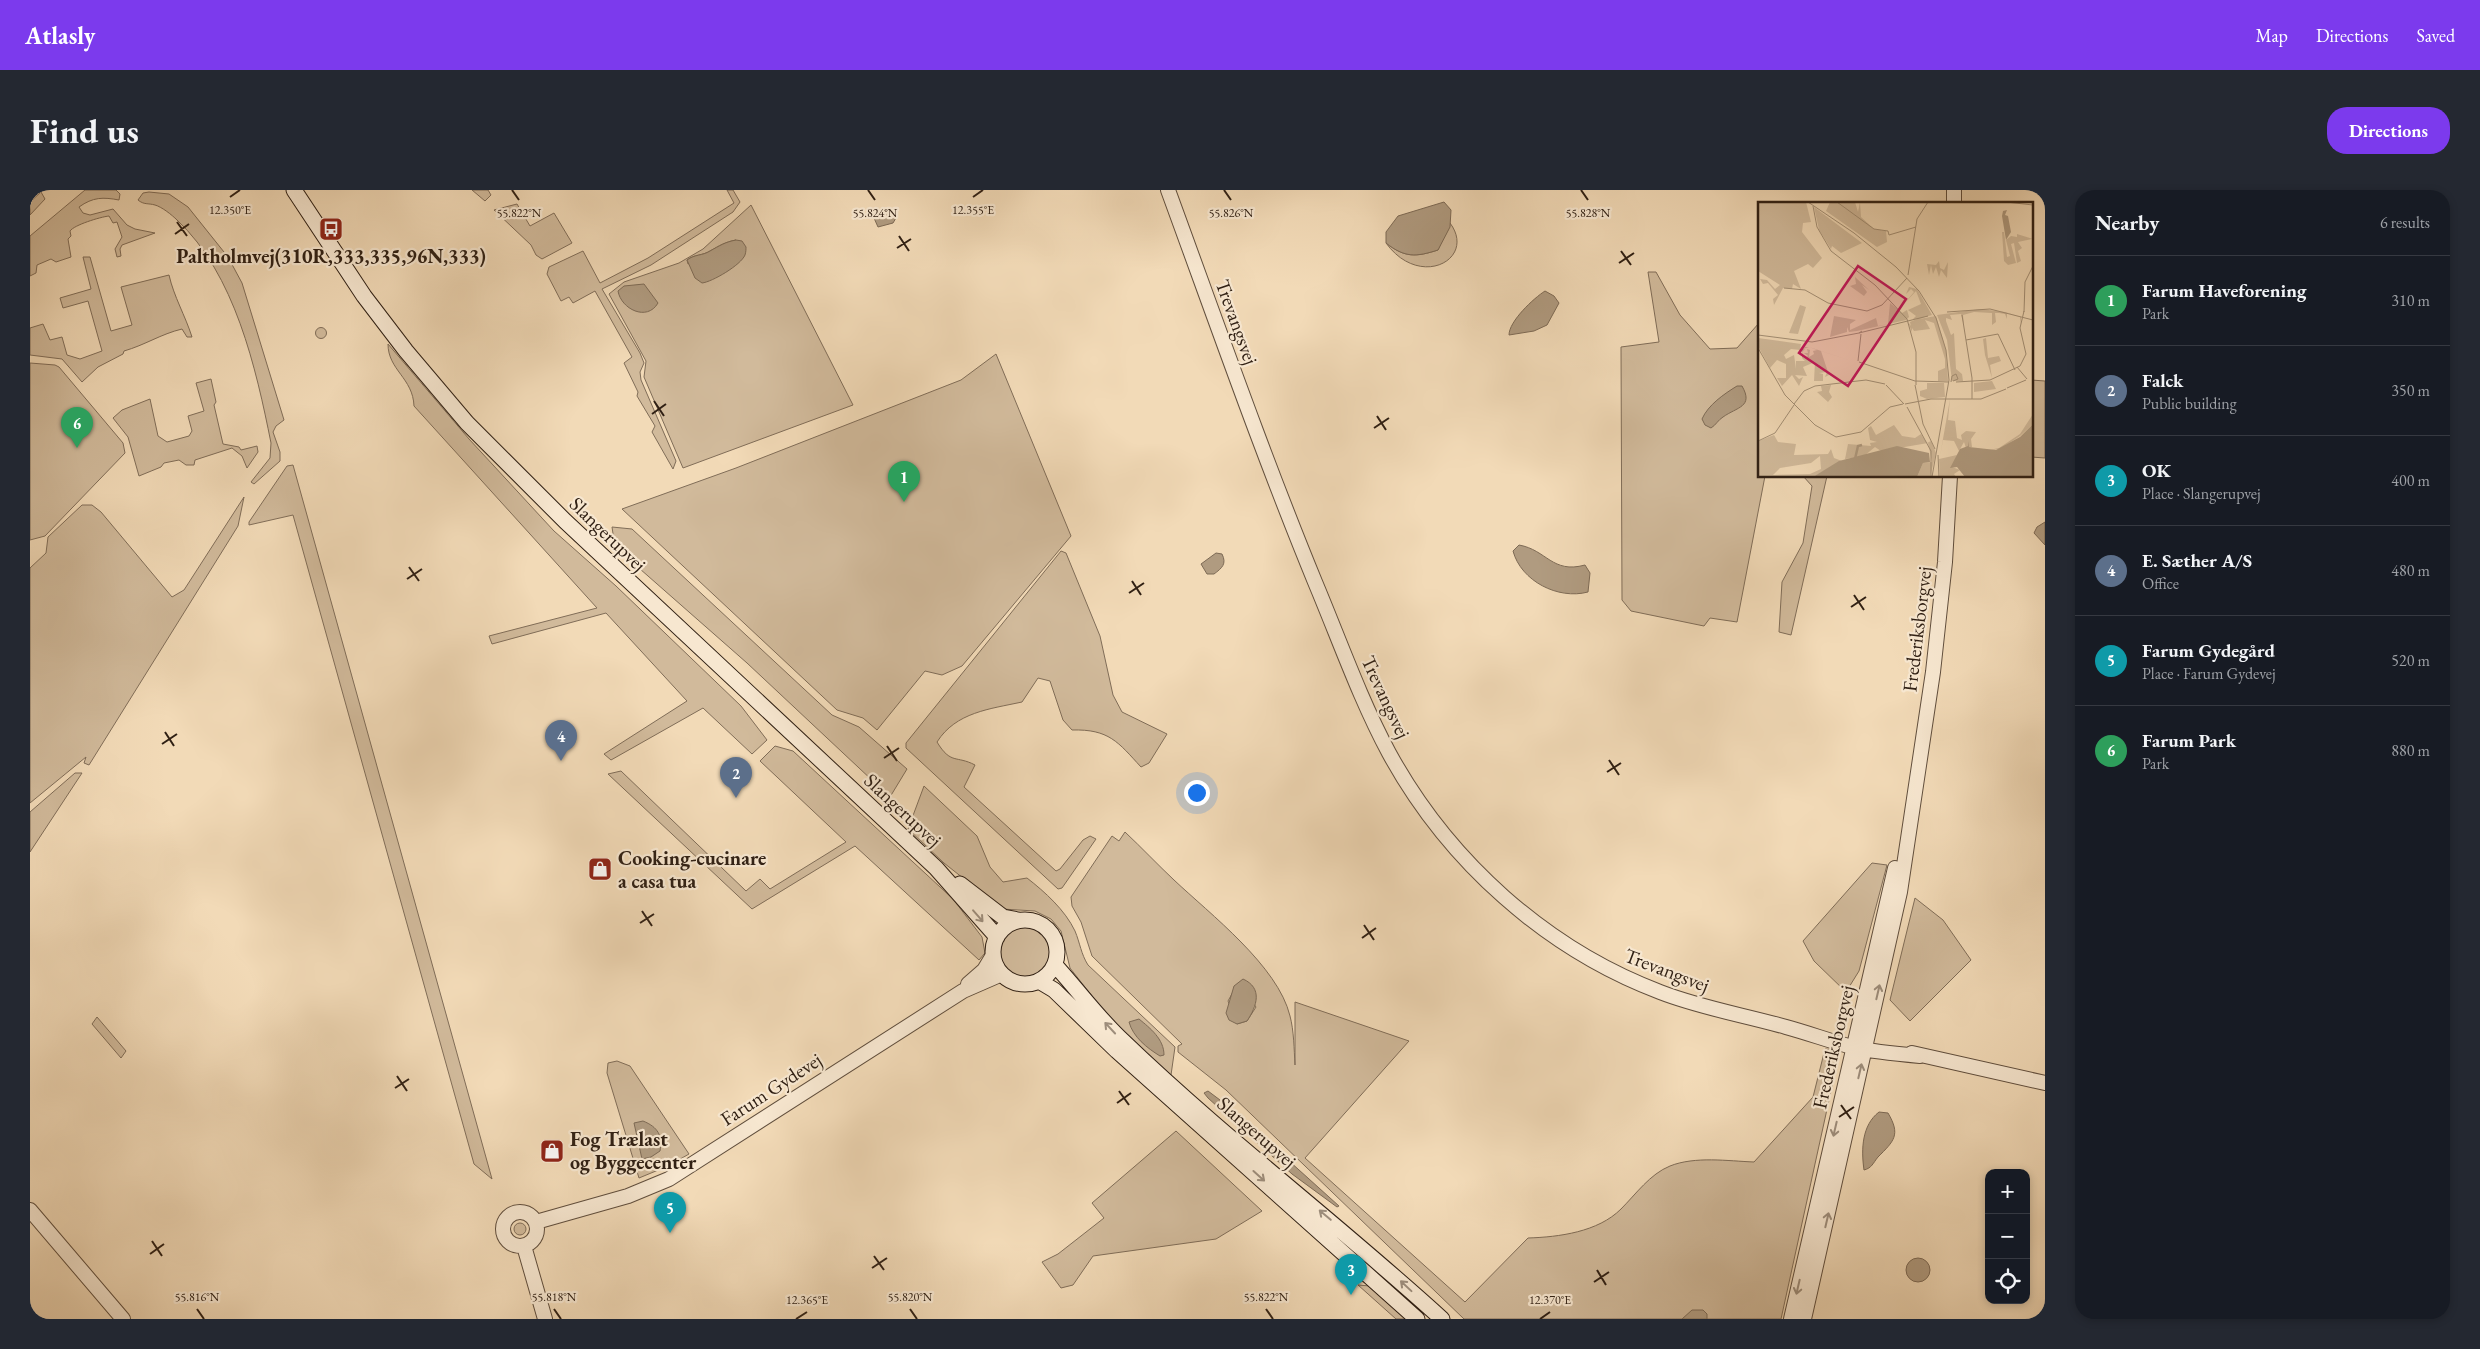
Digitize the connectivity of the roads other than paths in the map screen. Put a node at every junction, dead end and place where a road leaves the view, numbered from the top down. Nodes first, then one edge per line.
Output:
1 (294, 190) edge
2 (1168, 190) edge
3 (1950, 478) edge
4 (936, 868) junction
5 (1018, 920) junction
6 (997, 937) junction
7 (993, 954) junction
8 (1055, 965) junction
9 (1002, 974) junction
10 (1039, 981) junction
11 (963, 991) junction
12 (1860, 1043) junction
13 (2045, 1084) edge
14 (30, 1210) edge
15 (536, 1222) junction
16 (524, 1246) junction
17 (123, 1319) edge
18 (545, 1319) edge
19 (1417, 1319) edge
20 (1442, 1319) edge
21 (1791, 1319) edge
22 (1804, 1319) edge

1 - 4 main road, Slangerupvej
2 - 12 street, Trevangsvej
3 - 12 street, Frederiksborgvej
4 - 5 main road, Slangerupvej
4 -> 6 main road, Slangerupvej
5 - 6 main road
5 - 8 main road
6 - 7 main road
7 - 9 main road
7 - 11 street, Farum Gydevej
8 - 10 main road
20 -> 8 main road, Slangerupvej
9 - 10 main road
9 - 11 street, Farum Gydevej
10 -> 19 main road, Slangerupvej
11 - 15 street, Farum Gydevej
12 - 13 street, Trevangsvej
12 -> 21 street, Frederiksborgvej
22 -> 12 street, Frederiksborgvej
14 - 17 street
15 - 16 street
15 - 16 street
16 - 18 street

